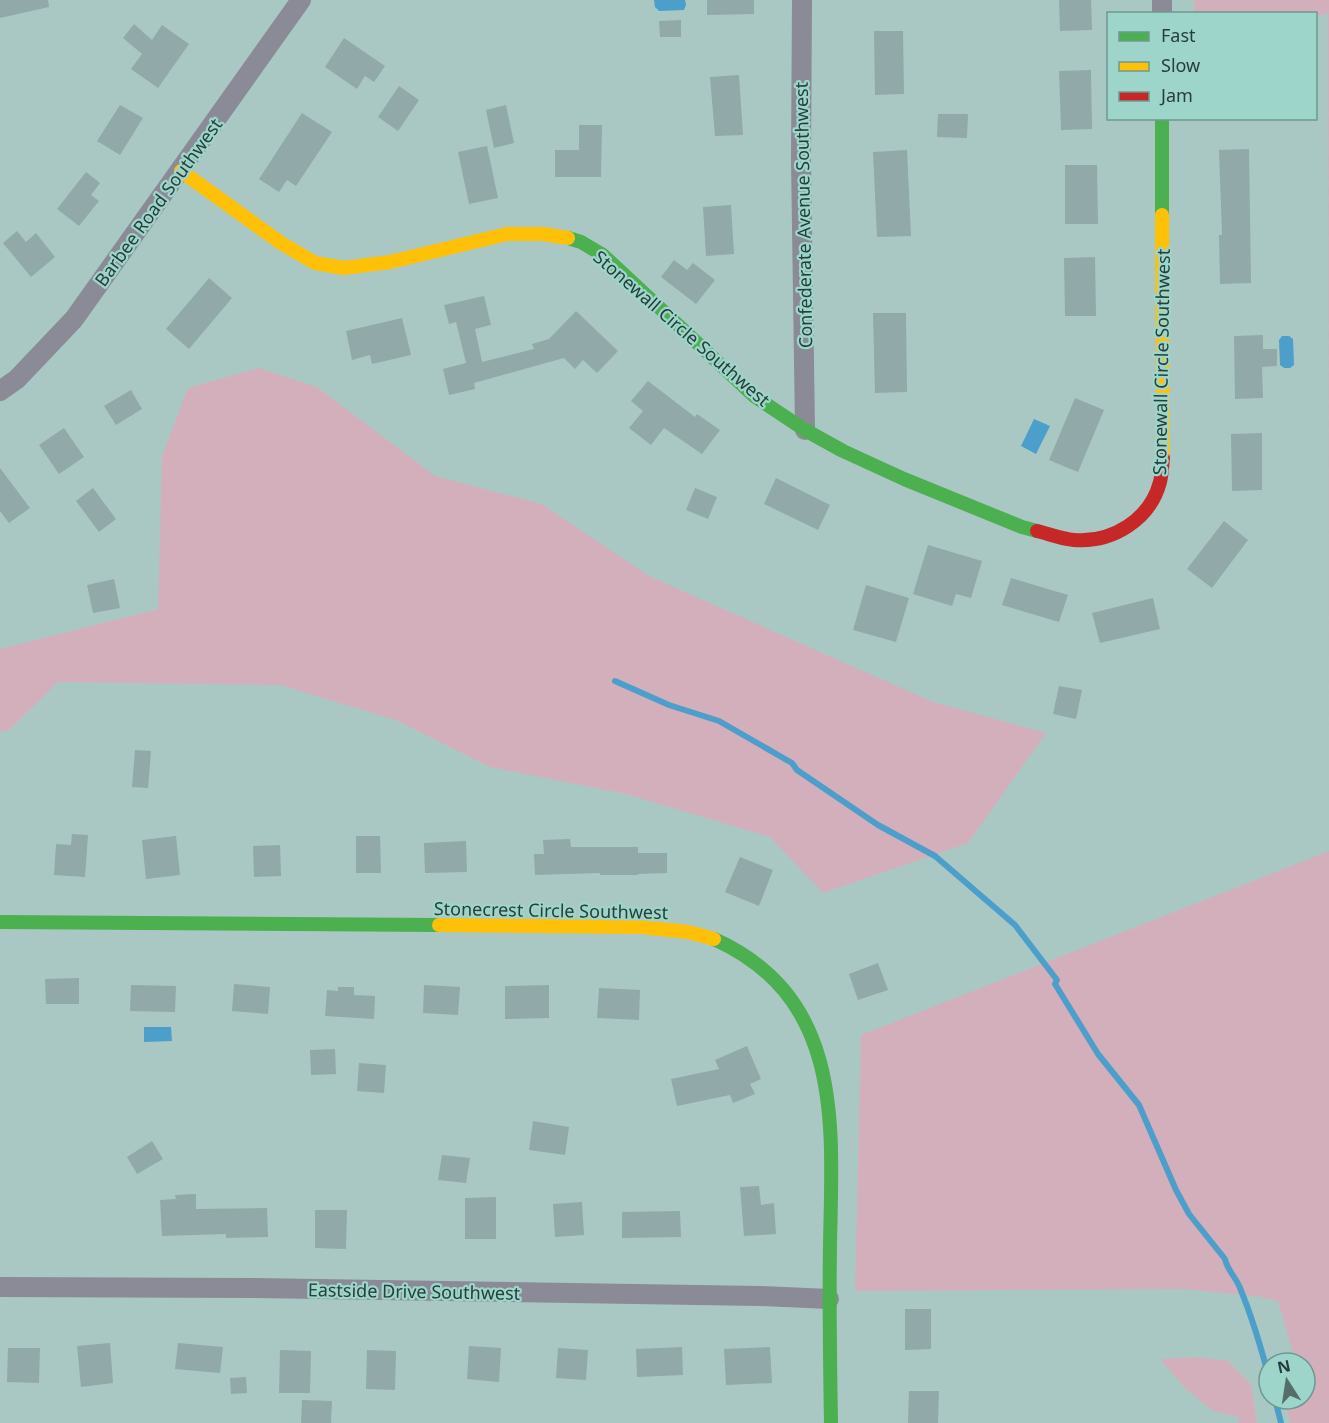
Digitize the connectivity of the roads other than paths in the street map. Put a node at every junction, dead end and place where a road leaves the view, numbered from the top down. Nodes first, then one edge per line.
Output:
1 (301, 0) edge
2 (802, 0) edge
3 (1162, 120) edge
4 (181, 171) junction
5 (0, 391) edge
6 (805, 430) junction
7 (0, 922) edge
8 (0, 1287) edge
9 (829, 1299) junction
10 (831, 1423) edge

1 - 4 street, Barbee Road Southwest
2 - 6 street, Confederate Avenue Southwest
3 - 6 street, Stonewall Circle Southwest
4 - 5 street, Barbee Road Southwest
4 - 6 street, Stonewall Circle Southwest
7 - 9 street, Stonecrest Circle Southwest
8 - 9 street, Eastside Drive Southwest
9 - 10 street, Stonecrest Circle Southwest

